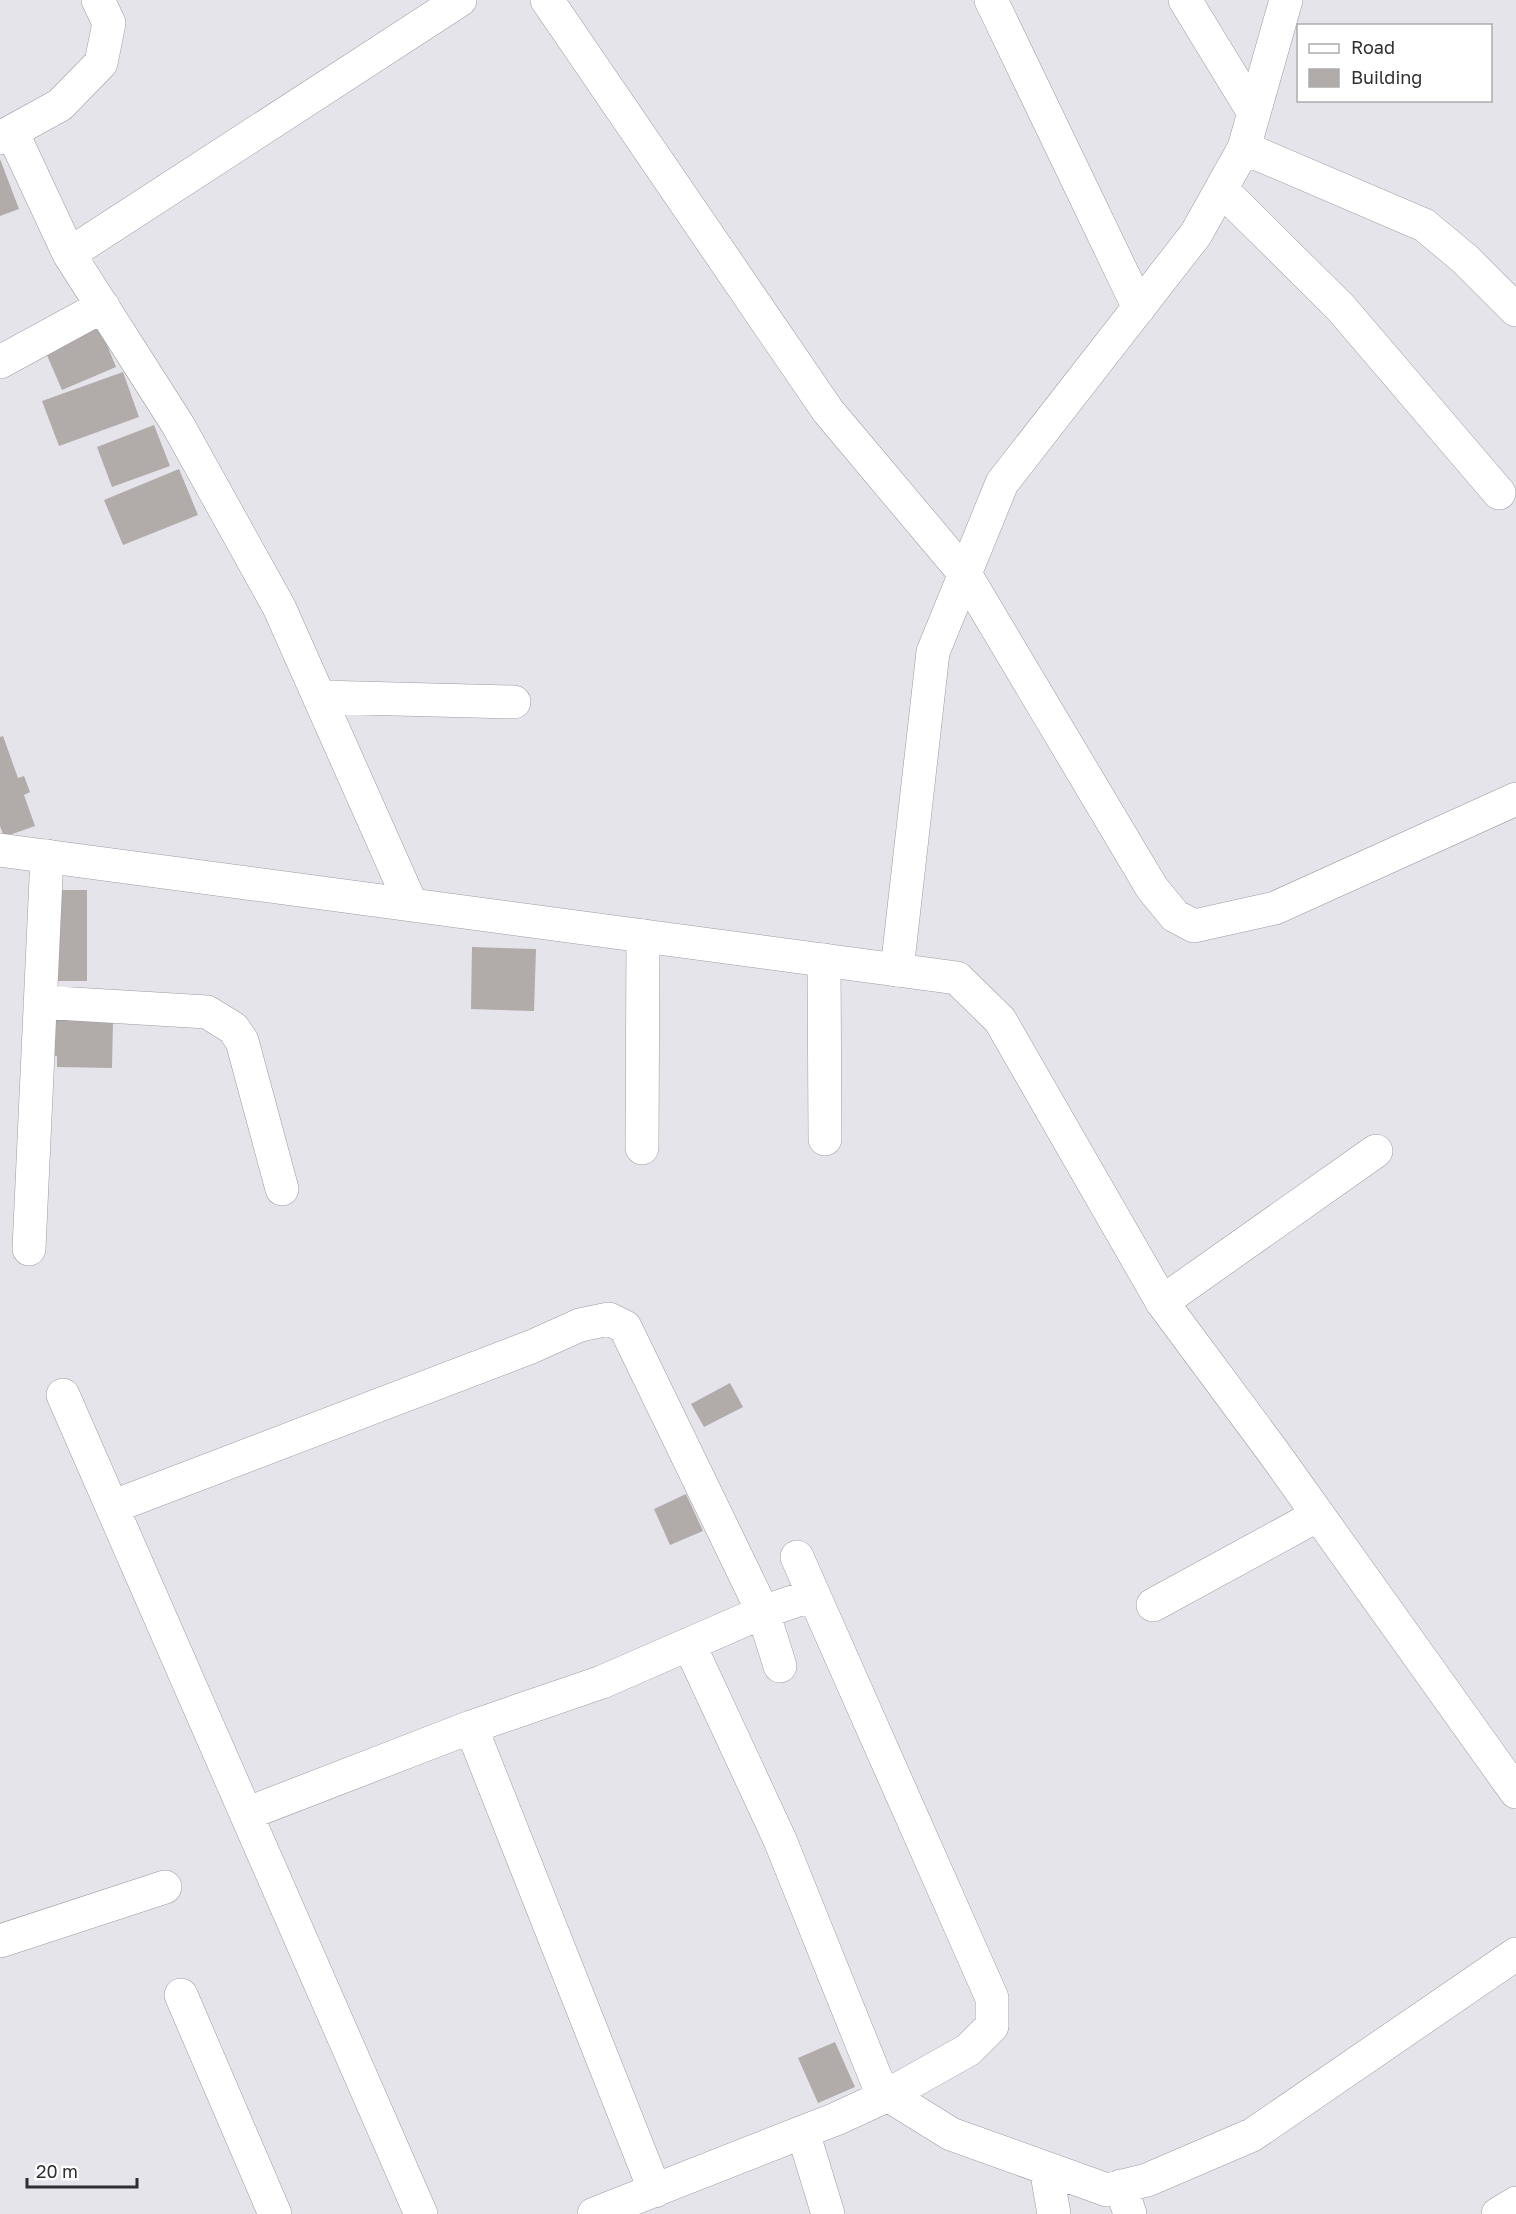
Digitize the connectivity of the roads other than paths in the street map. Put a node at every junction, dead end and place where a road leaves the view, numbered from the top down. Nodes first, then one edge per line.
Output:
1 (98, 0) edge
2 (459, 0) edge
3 (547, 0) edge
4 (991, 0) edge
5 (1185, 0) edge
6 (1286, 0) edge
7 (1254, 113) junction
8 (6, 135) edge
9 (1244, 148) junction
10 (1221, 189) junction
11 (69, 254) junction
12 (103, 306) junction
13 (1139, 308) junction
14 (1516, 310) edge
15 (0, 362) edge
16 (1499, 493) dead end
17 (965, 574) junction
18 (320, 698) junction
19 (514, 702) dead end
20 (1516, 799) edge
21 (0, 850) edge
22 (47, 856) junction
23 (411, 904) junction
24 (643, 936) junction
25 (824, 960) junction
26 (897, 970) junction
27 (40, 1002) junction
28 (825, 1139) dead end
29 (642, 1148) dead end
30 (1376, 1151) dead end
31 (282, 1189) dead end
32 (29, 1249) dead end
33 (1162, 1302) junction
34 (63, 1395) dead end
35 (112, 1507) junction
36 (1318, 1515) junction
37 (797, 1557) dead end
38 (813, 1595) junction
39 (1153, 1605) dead end
40 (763, 1612) junction
41 (688, 1644) junction
42 (780, 1666) dead end
43 (471, 1727) junction
44 (1516, 1792) edge
45 (246, 1814) junction
46 (165, 1887) dead end
47 (0, 1941) edge
48 (1516, 1954) edge
49 (181, 1995) dead end
50 (888, 2095) junction
51 (803, 2132) junction
52 (1046, 2168) junction
53 (655, 2191) junction
54 (1125, 2200) edge
55 (1516, 2203) edge
56 (275, 2214) edge
57 (421, 2214) edge
58 (594, 2214) edge
59 (828, 2214) edge
60 (1054, 2214) edge
61 (1498, 2214) edge

1 - 8 street
2 - 11 street
3 - 17 street
4 - 13 street
5 - 7 street
6 - 7 street
7 - 9 street
8 - 11 street
9 - 10 street
9 - 14 street
10 - 13 street
10 - 16 street
11 - 12 street
12 - 15 street
12 - 18 street
13 - 17 street
17 - 20 street
17 - 26 street
18 - 19 street
18 - 23 street
21 - 22 street
22 - 23 street
22 - 27 street
23 - 24 street
24 - 25 street
24 - 29 street
25 - 26 street
25 - 28 street
26 - 33 street
27 - 31 street
27 - 32 street
30 - 33 street
33 - 36 street
34 - 35 street
35 - 40 street
35 - 45 street
36 - 39 street
36 - 44 street
37 - 38 street
38 - 40 street
38 - 50 street
40 - 41 street
40 - 42 street
41 - 43 street
41 - 50 street
43 - 45 street
43 - 53 street
45 - 57 street
46 - 47 street
48 - 54 street
49 - 56 street
50 - 51 street
50 - 52 street
51 - 53 street
51 - 59 street
52 - 54 street
52 - 60 street
53 - 58 street
55 - 61 street

